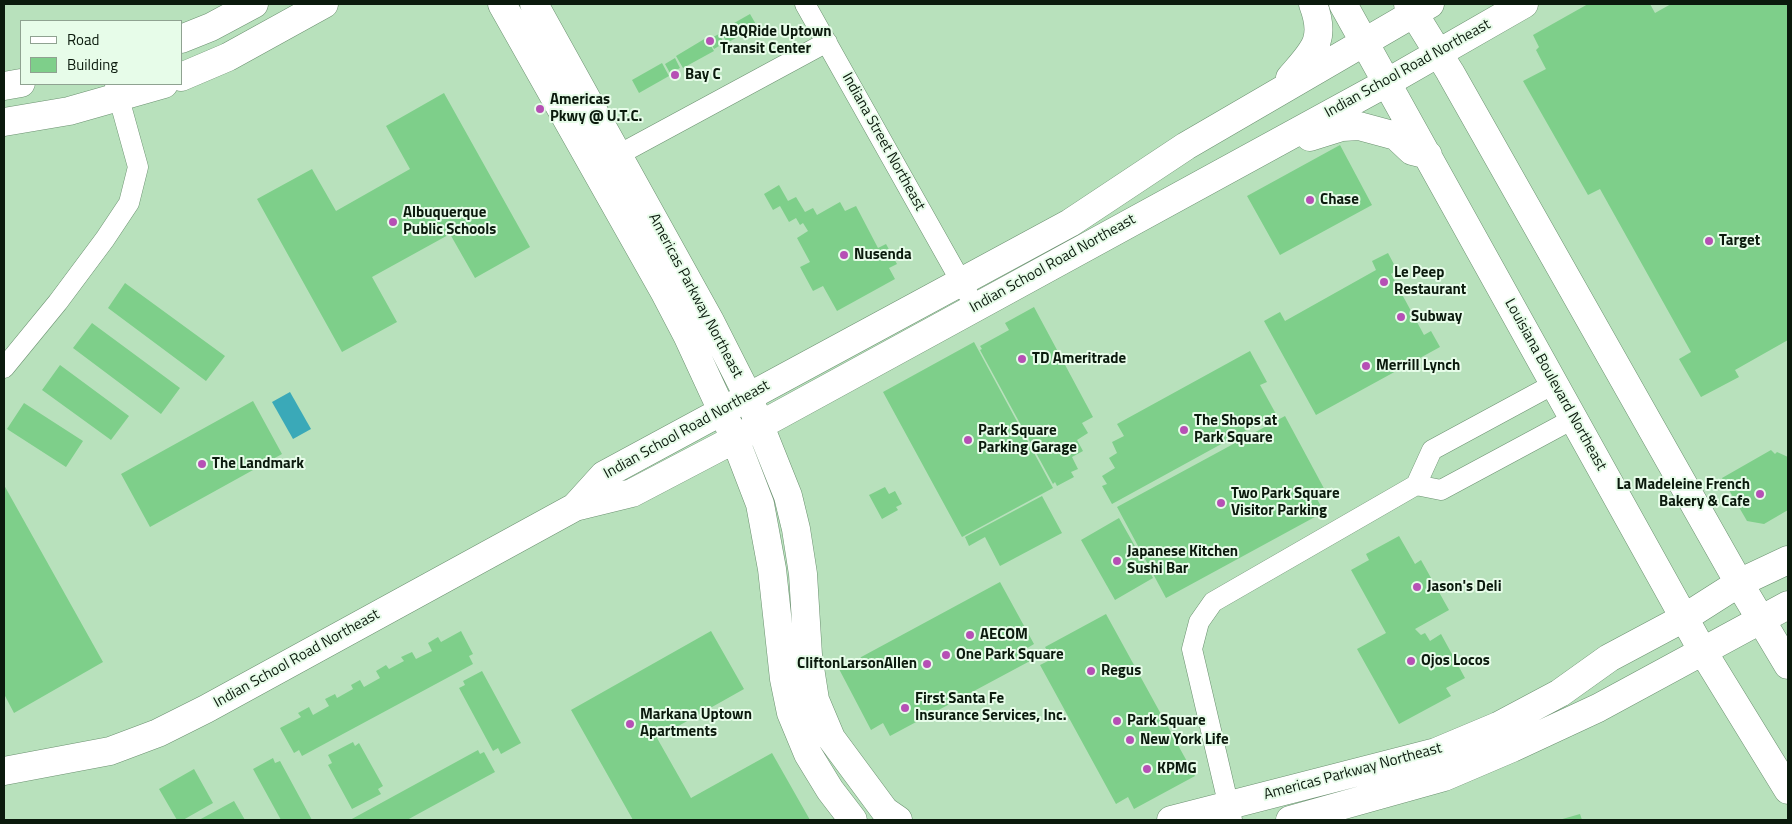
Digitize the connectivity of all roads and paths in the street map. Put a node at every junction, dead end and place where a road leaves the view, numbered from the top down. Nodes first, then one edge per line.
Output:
1 (254, 4) edge
2 (324, 4) edge
3 (502, 4) edge
4 (534, 4) edge
5 (805, 4) edge
6 (1313, 4) edge
7 (1343, 4) edge
8 (1524, 4) edge
9 (1417, 7) edge
10 (182, 39) edge
11 (827, 42) junction
12 (1365, 43) junction
13 (1439, 52) junction
14 (182, 77) edge
15 (1388, 82) junction
16 (20, 84) edge
17 (157, 85) edge
18 (4, 86) edge
19 (117, 91) edge
20 (1276, 94) junction
21 (4, 122) edge
22 (618, 155) junction
23 (1428, 155) junction
24 (594, 168) junction
25 (1212, 178) junction
26 (961, 281) junction
27 (975, 307) junction
28 (4, 368) edge
29 (1554, 384) junction
30 (748, 396) junction
31 (721, 410) junction
32 (1574, 419) junction
33 (760, 425) junction
34 (735, 439) junction
35 (1416, 484) junction
36 (575, 507) junction
37 (1788, 560) edge
38 (1739, 583) junction
39 (1788, 605) edge
40 (1684, 618) junction
41 (1761, 620) junction
42 (1702, 650) junction
43 (1788, 665) edge
44 (4, 771) edge
45 (1788, 790) edge
46 (1230, 813) edge
47 (853, 820) edge
48 (898, 820) edge
49 (1171, 820) edge
50 (1290, 820) edge

1 - 10 street
2 - 14 street
3 - 24 street, Americas Parkway Northeast
4 - 22 street, Americas Parkway Northeast
5 - 11 street, Indiana Street Northeast
6 - 20 street
7 - 12 street, Louisiana Boulevard Northeast
8 - 13 street, Indian School Road Northeast
9 - 12 street, Indian School Road Northeast
9 - 13 street
11 - 22 street
11 - 26 street, Indiana Street Northeast
12 - 15 street, Louisiana Boulevard Northeast
12 - 20 street, Indian School Road Northeast
13 - 15 street, Indian School Road Northeast
13 - 38 street
15 - 23 street, Louisiana Boulevard Northeast
15 - 25 street, Indian School Road Northeast
16 - 18 street
17 - 19 street
19 - 21 street
19 - 28 street
20 - 26 street, Indian School Road Northeast
22 - 24 street
22 - 30 street, Americas Parkway Northeast
23 - 25 street
23 - 29 street, Louisiana Boulevard Northeast
24 - 31 street, Americas Parkway Northeast
25 - 27 street, Indian School Road Northeast
26 - 27 street, Indiana Street Northeast
26 - 30 street, Indian School Road Northeast
27 - 33 street, Indian School Road Northeast
29 - 32 street, Louisiana Boulevard Northeast
29 - 35 street
30 - 31 street, Indian School Road Northeast
30 - 33 street, Americas Parkway Northeast
31 - 34 street, Americas Parkway Northeast
31 - 36 street, Indian School Road Northeast
32 - 35 street
32 - 40 street, Louisiana Boulevard Northeast
33 - 34 street, Indian School Road Northeast
33 - 48 street, Americas Parkway Northeast
34 - 36 street, Indian School Road Northeast
34 - 47 street, Americas Parkway Northeast
35 - 46 street
36 - 44 street, Indian School Road Northeast
37 - 38 street, Americas Parkway Northeast
38 - 40 street, Americas Parkway Northeast
38 - 41 street
39 - 41 street, Americas Parkway Northeast
40 - 42 street, Louisiana Boulevard Northeast
40 - 46 street, Americas Parkway Northeast
41 - 42 street, Americas Parkway Northeast
41 - 43 street
42 - 45 street, Louisiana Boulevard Northeast
42 - 50 street, Americas Parkway Northeast
46 - 49 street, Americas Parkway Northeast

